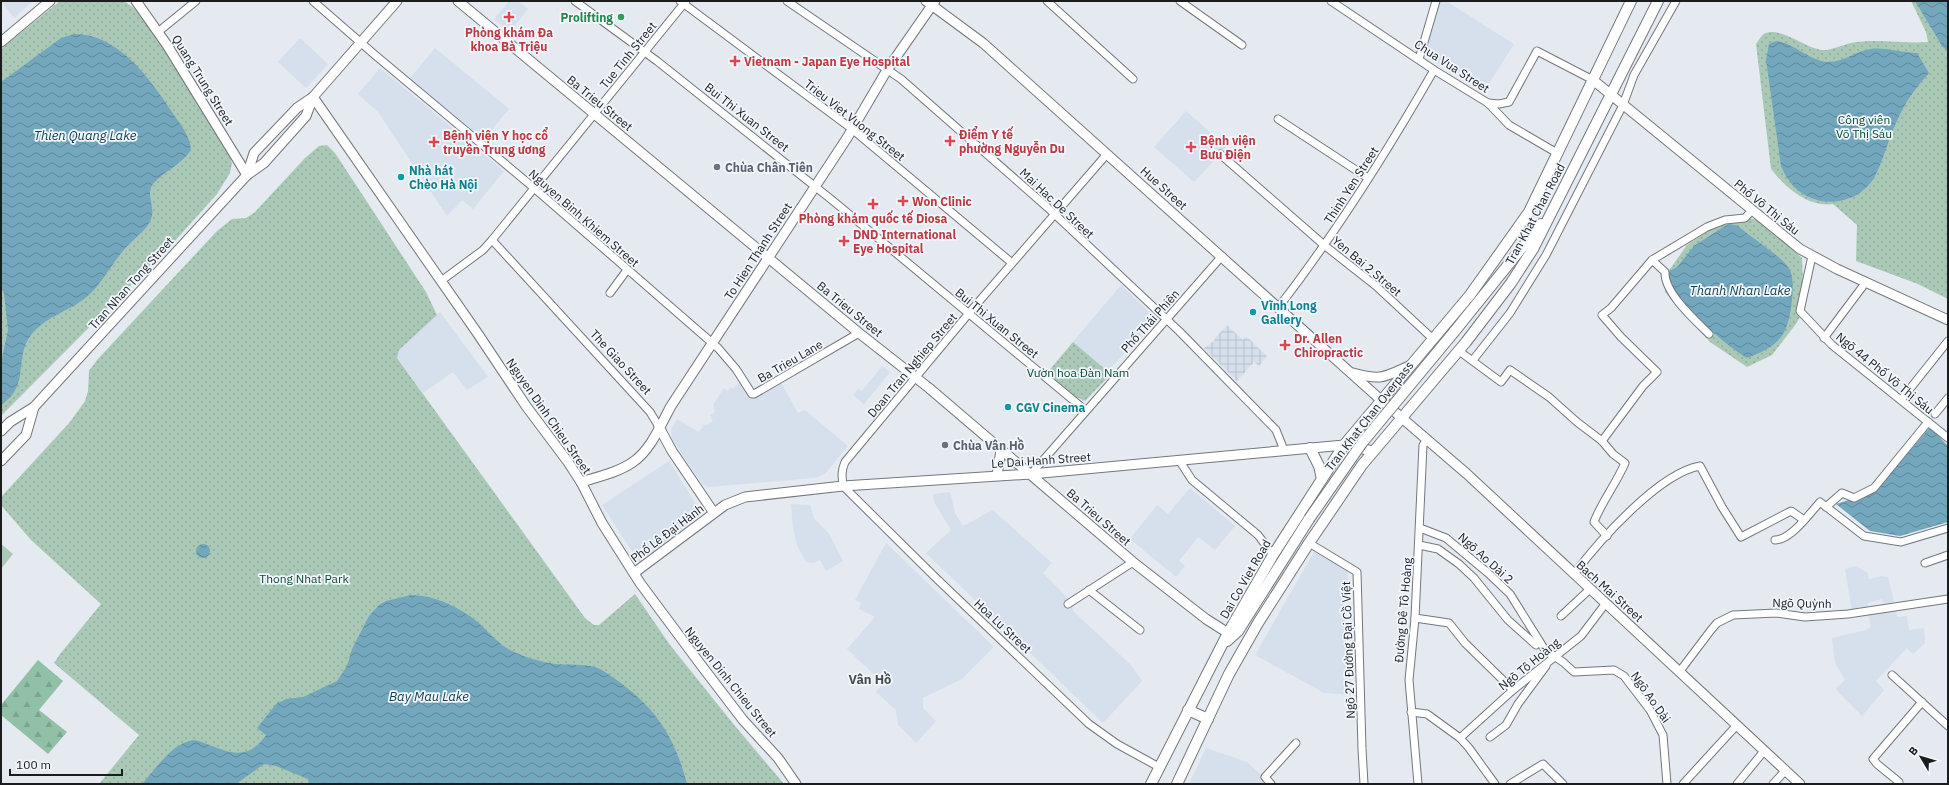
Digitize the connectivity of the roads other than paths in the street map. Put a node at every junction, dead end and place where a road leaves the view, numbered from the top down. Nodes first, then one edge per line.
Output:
1 (50, 1) edge
2 (136, 1) edge
3 (196, 1) edge
4 (313, 1) edge
5 (397, 1) edge
6 (458, 1) edge
7 (575, 1) edge
8 (787, 1) edge
9 (1047, 1) edge
10 (1180, 1) edge
11 (1331, 1) edge
12 (1436, 1) edge
13 (1632, 1) edge
14 (1658, 1) edge
15 (1676, 1) edge
16 (683, 2) edge
17 (931, 2) edge
18 (158, 32) junction
19 (1, 42) edge
20 (361, 43) junction
21 (1242, 45) dead end
22 (644, 51) junction
23 (1419, 59) junction
24 (887, 70) junction
25 (1434, 70) junction
26 (1133, 79) dead end
27 (1593, 80) junction
28 (1611, 96) junction
29 (313, 97) junction
30 (1488, 103) junction
31 (1623, 105) junction
32 (594, 114) junction
33 (1278, 119) dead end
34 (852, 129) junction
35 (1557, 153) junction
36 (1107, 154) junction
37 (1220, 154) dead end
38 (246, 175) junction
39 (1368, 178) junction
40 (815, 186) junction
41 (534, 188) junction
42 (1552, 210) junction
43 (1752, 210) junction
44 (1054, 215) junction
45 (1522, 223) junction
46 (492, 240) junction
47 (1324, 245) junction
48 (1222, 256) junction
49 (1812, 256) junction
50 (769, 258) junction
51 (1652, 260) junction
52 (1012, 263) junction
53 (627, 270) junction
54 (441, 281) junction
55 (1866, 282) junction
56 (610, 293) dead end
57 (1478, 302) junction
58 (1278, 308) junction
59 (969, 314) junction
60 (1167, 319) junction
61 (1948, 320) edge
62 (859, 334) junction
63 (1709, 334) dead end
64 (1824, 338) junction
65 (1433, 339) junction
66 (1948, 341) edge
67 (712, 343) junction
68 (1459, 351) junction
69 (1473, 360) junction
70 (1414, 363) junction
71 (1446, 365) junction
72 (1350, 372) junction
73 (915, 378) junction
74 (1948, 398) edge
75 (1381, 400) junction
76 (1901, 400) junction
77 (34, 407) junction
78 (1085, 410) junction
79 (1935, 414) dead end
80 (1402, 418) junction
81 (1928, 422) junction
82 (659, 427) junction
83 (1, 431) edge
84 (1948, 438) edge
85 (1427, 440) junction
86 (1602, 441) junction
87 (1344, 445) junction
88 (1310, 448) junction
89 (1001, 450) junction
90 (1284, 450) junction
91 (1373, 451) junction
92 (1179, 460) junction
93 (1, 461) edge
94 (1031, 474) junction
95 (997, 475) junction
96 (1322, 479) junction
97 (581, 482) junction
98 (843, 486) junction
99 (1345, 489) junction
100 (1821, 502) junction
101 (714, 513) junction
102 (1804, 520) junction
103 (1420, 528) junction
104 (1948, 528) edge
105 (1607, 536) junction
106 (1775, 540) dead end
107 (1309, 543) junction
108 (1419, 545) junction
109 (1288, 552) junction
110 (1273, 555) junction
111 (1948, 555) edge
112 (1133, 562) junction
113 (1924, 562) dead end
114 (634, 573) junction
115 (1574, 574) junction
116 (1590, 589) junction
117 (1089, 590) junction
118 (1948, 599) edge
119 (1606, 603) junction
120 (1068, 604) dead end
121 (1561, 616) dead end
122 (1415, 618) junction
123 (1258, 623) junction
124 (1140, 630) dead end
125 (1228, 633) junction
126 (1223, 645) junction
127 (1536, 645) dead end
128 (1554, 656) junction
129 (1680, 671) junction
130 (1892, 675) dead end
131 (1513, 690) junction
132 (1922, 702) junction
133 (1188, 710) junction
134 (1411, 712) junction
135 (1208, 719) junction
136 (1737, 725) junction
137 (1948, 726) edge
138 (1490, 737) dead end
139 (1460, 738) junction
140 (1296, 743) dead end
141 (1764, 750) junction
142 (1160, 767) junction
143 (1786, 770) junction
144 (1899, 782) dead end
145 (796, 784) edge
146 (1151, 784) edge
147 (1177, 784) edge
148 (1271, 784) edge
149 (1364, 784) edge
150 (1418, 784) edge
151 (1495, 784) edge
152 (1510, 784) edge
153 (1563, 784) edge
154 (1667, 784) edge
155 (1683, 784) edge
156 (1737, 784) edge
157 (1773, 784) edge
158 (1800, 784) edge

1 - 19 street
2 - 18 street, Quang Trung Street
3 - 18 street
4 - 20 street, Nguyen Binh Khiem Street
5 - 20 street, Tran Nhan Tong Street
6 - 32 street, Ba Trieu Street
7 - 22 street, Bui Thi Xuan Street
8 - 24 street, Mai Hac De Street
9 - 26 street
10 - 21 street
11 - 23 street, Chua Vua Street
12 - 23 street
13 - 27 main road, Tran Khat Chan Road
14 - 28 main road, Tran Khat Chan Road
15 - 31 street
16 - 22 street, Tue Tinh Street
16 - 34 street, Trieu Viet Vuong Street
17 - 24 street, To Hien Thanh Street
17 - 36 street, Hue Street
18 - 38 street, Quang Trung Street
20 - 29 street, Tran Nhan Tong Street
20 - 41 street, Nguyen Binh Khiem Street
22 - 32 street, Tue Tinh Street
22 - 40 street, Bui Thi Xuan Street
23 - 25 street, Chua Vua Street
24 - 34 street, To Hien Thanh Street
24 - 44 street, Mai Hac De Street
25 - 30 street, Chua Vua Street
25 - 39 street, Thinh Yen Street
27 - 28 street, Phố Võ Thị Sáu
27 - 30 street
27 - 35 main road, Tran Khat Chan Road
28 - 31 street, Phố Võ Thị Sáu
28 - 42 main road, Tran Khat Chan Road
29 - 38 street, Tran Nhan Tong Street
29 - 38 street, Tran Nhan Tong Street
29 - 54 street, Nguyen Dinh Chieu Street
30 - 35 street, Chua Vua Street
31 - 43 street, Phố Võ Thị Sáu
31 - 69 street
32 - 41 street, Tue Tinh Street
32 - 50 street, Ba Trieu Street
33 - 39 street
34 - 40 street, To Hien Thanh Street
34 - 52 street, Trieu Viet Vuong Street
35 - 45 main road, Tran Khat Chan Road
36 - 44 street, Doan Tran Nghiep Street
36 - 48 street, Hue Street
37 - 47 street, Yen Bai 2 Street
38 - 77 street, Tran Nhan Tong Street
39 - 47 street, Thinh Yen Street
40 - 50 street, To Hien Thanh Street
40 - 59 street, Bui Thi Xuan Street
41 - 46 street, Tue Tinh Street
41 - 53 street, Nguyen Binh Khiem Street
42 - 57 main road, Tran Khat Chan Overpass
42 - 68 main road, Tran Khat Chan Road
43 - 49 street, Phố Võ Thị Sáu
43 - 51 street
44 - 52 street, Doan Tran Nghiep Street
44 - 60 street, Mai Hac De Street
45 - 57 main road, Tran Khat Chan Overpass
45 - 65 main road, Dai Co Viet Road
46 - 54 street, Tue Tinh Street
46 - 82 street, The Giao Street
47 - 58 street, Thinh Yen Street
47 - 65 street, Yen Bai 2 Street
48 - 58 street, Hue Street
48 - 60 street, Phố Thái Phiên
49 - 55 street, Phố Võ Thị Sáu
49 - 64 street
50 - 62 street, Ba Trieu Street
50 - 67 street, To Hien Thanh Street
51 - 63 street
51 - 86 street
52 - 59 street, Doan Tran Nghiep Street
53 - 56 street
53 - 67 street, Nguyen Binh Khiem Street
54 - 97 street, Nguyen Dinh Chieu Street
55 - 61 street, Phố Võ Thị Sáu
55 - 64 street, Ngõ 44 Phố Võ Thị Sáu
57 - 109 main road, Tran Khat Chan Overpass, bridge
58 - 72 street, Hue Street
59 - 73 street, Doan Tran Nghiep Street
59 - 78 street, Bui Thi Xuan Street
60 - 78 street, Phố Thái Phiên
60 - 90 street, Mai Hac De Street
62 - 67 street, Ba Trieu Lane
62 - 73 street, Ba Trieu Street
64 - 76 street, Ngõ 44 Phố Võ Thị Sáu
65 - 70 main road, Dai Co Viet Road
65 - 71 main road
66 - 76 street
67 - 82 street, To Hien Thanh Street
68 - 69 street
68 - 71 main road, Tran Khat Chan Road
69 - 86 street
70 - 72 street
70 - 75 main road, Dai Co Viet Road
71 - 80 main road, Tran Khat Chan Road
72 - 75 street, Hue Street
73 - 89 street, Ba Trieu Street
73 - 98 street, Doan Tran Nghiep Street
74 - 79 street
75 - 80 street, Hue Street
75 - 87 main road, Dai Co Viet Road
76 - 81 street, Ngõ 44 Phố Võ Thị Sáu
77 - 83 street, Tran Nhan Tong Street
77 - 93 street, Tran Nhan Tong Street
78 - 94 street, Phố Thái Phiên
80 - 85 street, Bach Mai Street
80 - 91 main road
81 - 84 street, Ngõ 44 Phố Võ Thị Sáu
81 - 100 street
82 - 97 street, To Hien Thanh Street
82 - 101 street, The Giao Street
85 - 103 street, Đường Đê Tô Hoàng
85 - 115 street, Bach Mai Street
86 - 105 street
87 - 88 street, Le Dai Hanh Street
87 - 91 street, Le Dai Hanh Street
87 - 96 main road, Dai Co Viet Road
88 - 90 street, Le Dai Hanh Street
88 - 96 main road
89 - 94 street, Ba Trieu Street
89 - 95 street
90 - 92 street, Le Dai Hanh Street
91 - 99 main road
92 - 94 street, Le Dai Hanh Street
92 - 110 street
94 - 95 street, Le Dai Hanh Street
94 - 112 street, Ba Trieu Street
95 - 98 street, Le Dai Hanh Street
96 - 99 main road
96 - 110 main road, Dai Co Viet Road
97 - 114 street, Nguyen Dinh Chieu Street
98 - 101 street, Le Dai Hanh Street
98 - 142 street, Hoa Lu Street
99 - 107 main road
100 - 102 street
100 - 104 street
101 - 114 street, Phố Lê Đại Hành
102 - 105 street
102 - 106 street
103 - 108 street, Đường Đê Tô Hoàng
103 - 128 street, Ngõ Ao Dài 2
105 - 115 street
107 - 123 main road
107 - 149 street, Ngõ 27 Đường Đại Cồ Việt
108 - 122 street, Đường Đê Tô Hoàng
108 - 127 street
109 - 123 main road, Tran Khat Chan Overpass
109 - 126 main road, Tran Khat Chan Overpass
110 - 125 main road, Dai Co Viet Road
111 - 113 street
112 - 117 street
112 - 125 street, Ba Trieu Street
114 - 145 street, Nguyen Dinh Chieu Street
115 - 116 street, Bach Mai Street
116 - 119 street, Bach Mai Street
116 - 121 street
117 - 120 street
117 - 124 street
118 - 129 street, Ngõ Quỳnh
119 - 128 street, Ngõ Tô Hoàng
119 - 129 street, Bach Mai Street
122 - 131 street
122 - 134 street, Đường Đê Tô Hoàng
123 - 135 main road
125 - 126 main road, Dai Co Viet Road
126 - 133 main road, Dai Co Viet Road
128 - 131 street, Ngõ Tô Hoàng
128 - 138 street
128 - 154 street, Ngõ Ao Dài
129 - 136 street, Bach Mai Street
130 - 132 street
131 - 139 street, Ngõ Tô Hoàng
132 - 137 street
132 - 144 street
133 - 135 main road
133 - 142 main road, Dai Co Viet Road
134 - 139 street
134 - 150 street, Đường Đê Tô Hoàng
135 - 147 main road
136 - 141 street, Bach Mai Street
136 - 155 street
139 - 151 street
140 - 148 street
141 - 143 street, Bach Mai Street
141 - 156 street
142 - 146 main road, Dai Co Viet Road
143 - 157 street
143 - 158 street, Bach Mai Street
152 - 153 street

